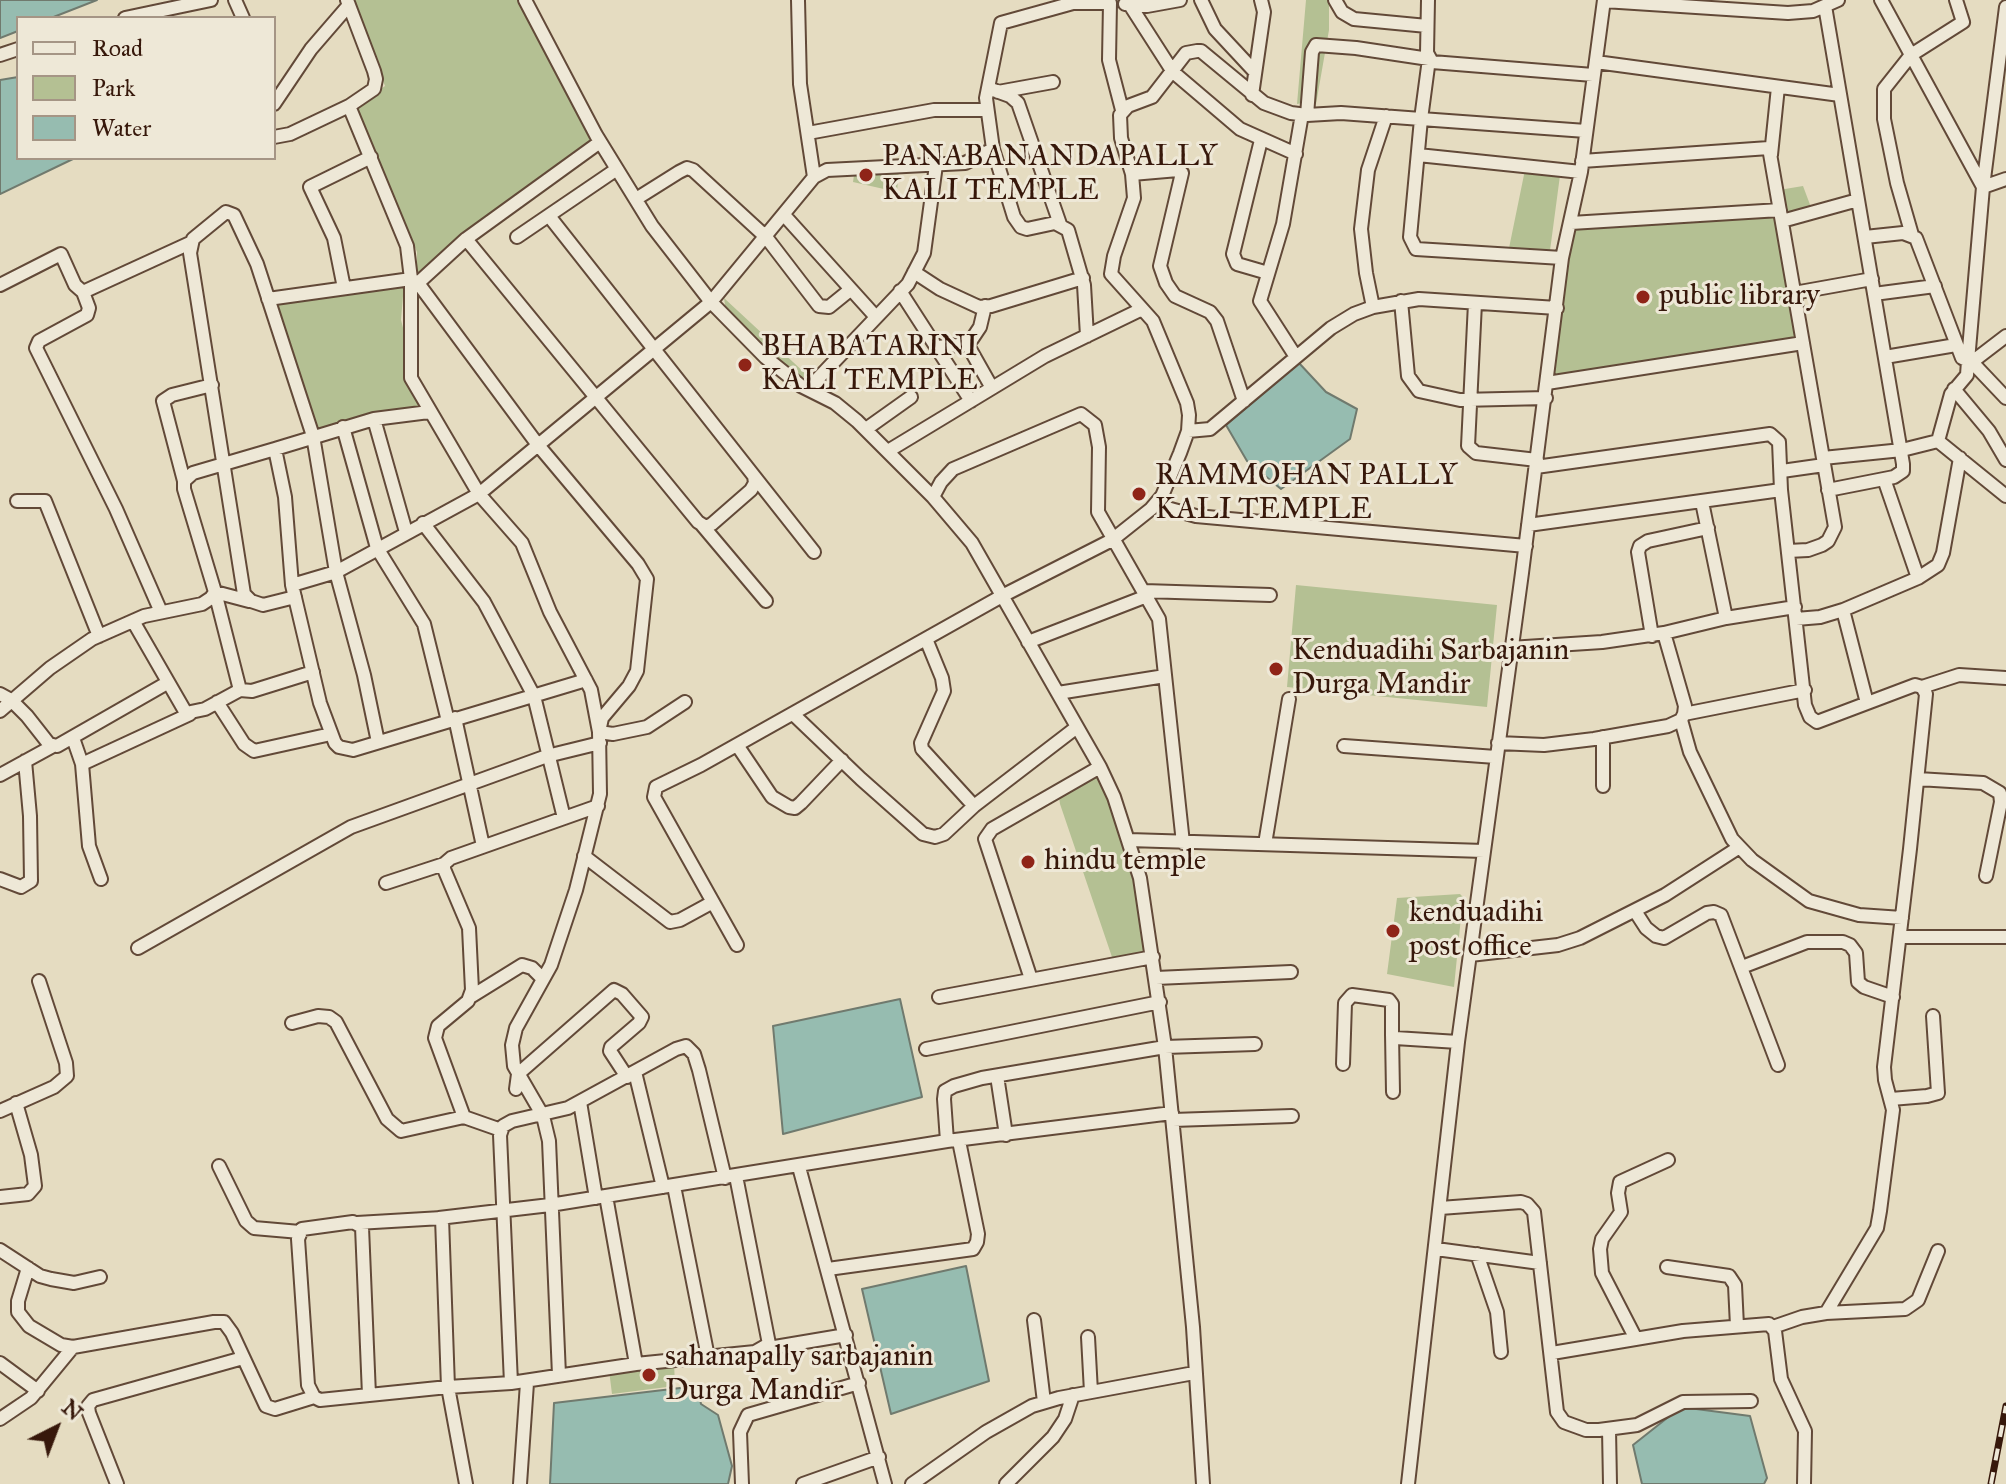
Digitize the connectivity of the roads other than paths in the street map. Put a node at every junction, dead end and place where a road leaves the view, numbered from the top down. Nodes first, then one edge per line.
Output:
1 (177, 0) edge
2 (525, 0) edge
3 (798, 0) edge
4 (1180, 0) edge
5 (1201, 0) edge
6 (1261, 0) edge
7 (1335, 0) edge
8 (1428, 0) edge
9 (1604, 0) edge
10 (1881, 0) edge
11 (1956, 0) edge
12 (208, 1) edge
13 (348, 2) edge
14 (1074, 2) edge
15 (1834, 2) edge
16 (1110, 3) junction
17 (1687, 3) edge
18 (1722, 4) edge
19 (1130, 5) junction
20 (2006, 7) edge
21 (150, 15) edge
22 (1427, 26) junction
23 (1911, 55) junction
24 (1429, 59) junction
25 (1594, 68) junction
26 (1173, 72) junction
27 (1255, 72) junction
28 (1053, 82) dead end
29 (1778, 87) junction
30 (993, 90) junction
31 (1252, 95) junction
32 (1840, 95) junction
33 (276, 101) edge
34 (349, 106) junction
35 (986, 110) junction
36 (1122, 110) junction
37 (1305, 114) junction
38 (1386, 116) junction
39 (1421, 119) junction
40 (1586, 131) junction
41 (808, 133) junction
42 (276, 137) edge
43 (1261, 140) junction
44 (600, 142) junction
45 (993, 149) junction
46 (1296, 154) junction
47 (1418, 155) junction
48 (1771, 156) junction
49 (371, 157) junction
50 (936, 165) junction
51 (1582, 166) junction
52 (617, 169) junction
53 (1132, 174) junction
54 (814, 177) junction
55 (2006, 179) edge
56 (1983, 187) junction
57 (636, 199) junction
58 (1858, 200) junction
59 (784, 215) junction
60 (549, 216) junction
61 (1781, 216) junction
62 (1571, 223) junction
63 (1060, 224) junction
64 (1912, 235) junction
65 (517, 237) dead end
66 (766, 237) junction
67 (1865, 237) junction
68 (466, 239) junction
69 (190, 243) junction
70 (1562, 258) junction
71 (914, 272) junction
72 (1268, 273) junction
73 (1083, 278) junction
74 (1872, 279) junction
75 (415, 281) junction
76 (0, 285) edge
77 (1935, 286) junction
78 (344, 288) junction
79 (850, 290) junction
80 (900, 291) junction
81 (83, 292) junction
82 (1794, 293) junction
83 (1874, 294) junction
84 (268, 299) junction
85 (1401, 301) junction
86 (711, 302) junction
87 (1475, 303) junction
88 (985, 306) junction
89 (1373, 307) junction
90 (1557, 308) junction
91 (1142, 309) junction
92 (876, 317) junction
93 (1087, 336) junction
94 (2006, 336) edge
95 (966, 342) junction
96 (1803, 343) junction
97 (1956, 345) junction
98 (937, 347) junction
99 (654, 349) junction
100 (1296, 357) junction
101 (1885, 357) junction
102 (1970, 361) junction
103 (1547, 383) junction
104 (212, 385) junction
105 (992, 388) junction
106 (808, 389) junction
107 (1954, 389) junction
108 (911, 397) dead end
109 (595, 398) junction
110 (1546, 398) junction
111 (2006, 398) edge
112 (971, 401) junction
113 (1244, 401) junction
114 (1472, 401) junction
115 (429, 412) junction
116 (374, 419) junction
117 (343, 427) junction
118 (866, 429) junction
119 (1188, 431) junction
120 (313, 436) junction
121 (1938, 441) junction
122 (538, 445) junction
123 (275, 449) junction
124 (1902, 450) junction
125 (888, 451) junction
126 (1960, 458) junction
127 (2006, 460) edge
128 (1823, 461) junction
129 (1536, 463) junction
130 (224, 465) junction
131 (1782, 471) junction
132 (754, 476) junction
133 (1884, 479) junction
134 (184, 481) junction
135 (1781, 490) junction
136 (1828, 490) junction
137 (479, 494) junction
138 (2006, 496) edge
139 (933, 497) junction
140 (17, 501) dead end
141 (1702, 502) junction
142 (1156, 505) junction
143 (423, 523) junction
144 (702, 525) junction
145 (1528, 525) junction
146 (1708, 528) junction
147 (406, 532) junction
148 (1112, 540) junction
149 (1526, 546) junction
150 (377, 548) junction
151 (1788, 551) junction
152 (814, 552) dead end
153 (336, 572) junction
154 (1918, 578) junction
155 (294, 591) junction
156 (215, 592) junction
157 (1146, 593) junction
158 (1270, 595) dead end
159 (1002, 596) junction
160 (251, 601) junction
161 (766, 601) dead end
162 (1843, 610) junction
163 (161, 612) junction
164 (1795, 613) junction
165 (1726, 618) junction
166 (133, 621) junction
167 (1658, 634) junction
168 (99, 636) junction
169 (926, 639) junction
170 (1028, 642) junction
171 (1510, 648) junction
172 (313, 672) junction
173 (1165, 676) junction
174 (2006, 678) edge
175 (586, 680) junction
176 (167, 683) junction
177 (1922, 687) junction
178 (240, 690) junction
179 (1805, 690) junction
180 (1058, 693) junction
181 (534, 696) junction
182 (5, 697) edge
183 (1289, 699) dead end
184 (217, 702) junction
185 (685, 702) dead end
186 (1867, 703) junction
187 (0, 711) edge
188 (190, 714) junction
189 (793, 714) junction
190 (1682, 717) junction
191 (451, 720) junction
192 (1077, 727) junction
193 (331, 734) junction
194 (1603, 737) junction
195 (73, 738) junction
196 (600, 738) junction
197 (378, 742) junction
198 (1498, 743) junction
199 (737, 745) junction
200 (53, 746) junction
201 (1344, 746) dead end
202 (547, 756) junction
203 (1496, 757) junction
204 (842, 760) junction
205 (25, 761) junction
206 (82, 764) junction
207 (1100, 767) junction
208 (0, 775) edge
209 (1918, 779) junction
210 (467, 785) junction
211 (1603, 786) dead end
212 (598, 806) junction
213 (974, 806) junction
214 (564, 818) junction
215 (1129, 840) junction
216 (1183, 843) junction
217 (1265, 844) junction
218 (483, 846) junction
219 (1738, 848) junction
220 (1484, 851) junction
221 (584, 856) junction
222 (444, 864) junction
223 (1986, 876) dead end
224 (0, 879) edge
225 (101, 879) dead end
226 (386, 883) dead end
227 (713, 902) junction
228 (1635, 911) junction
229 (1902, 918) junction
230 (1900, 937) junction
231 (2006, 937) edge
232 (737, 945) dead end
233 (138, 948) dead end
234 (1470, 955) junction
235 (1153, 957) junction
236 (1742, 967) junction
237 (1291, 972) dead end
238 (1156, 978) junction
239 (543, 979) junction
240 (1031, 979) junction
241 (39, 981) dead end
242 (472, 996) junction
243 (939, 997) dead end
244 (1893, 997) junction
245 (1160, 1002) junction
246 (1933, 1016) dead end
247 (292, 1023) dead end
248 (1392, 1034) junction
249 (1458, 1042) junction
250 (1255, 1044) dead end
251 (1165, 1047) junction
252 (926, 1049) dead end
253 (1343, 1064) dead end
254 (1778, 1065) dead end
255 (518, 1074) junction
256 (631, 1074) junction
257 (997, 1076) junction
258 (516, 1089) dead end
259 (1393, 1092) dead end
260 (1891, 1099) junction
261 (580, 1102) junction
262 (16, 1103) junction
263 (0, 1111) edge
264 (543, 1116) junction
265 (1172, 1116) junction
266 (1292, 1116) dead end
267 (464, 1117) junction
268 (501, 1130) junction
269 (1006, 1135) junction
270 (953, 1141) junction
271 (1668, 1160) dead end
272 (219, 1166) dead end
273 (799, 1167) junction
274 (730, 1177) junction
275 (668, 1186) junction
276 (0, 1197) edge
277 (601, 1197) junction
278 (550, 1205) junction
279 (1440, 1208) junction
280 (505, 1210) junction
281 (439, 1218) junction
282 (357, 1223) junction
283 (300, 1232) junction
284 (1436, 1249) junction
285 (0, 1250) edge
286 (1938, 1251) dead end
287 (1477, 1254) junction
288 (6, 1260) edge
289 (1540, 1263) junction
290 (1667, 1267) dead end
291 (28, 1268) junction
292 (828, 1269) junction
293 (100, 1277) dead end
294 (1826, 1313) junction
295 (1034, 1320) dead end
296 (1737, 1326) junction
297 (1773, 1327) junction
298 (846, 1335) junction
299 (1088, 1337) dead end
300 (1636, 1339) junction
301 (73, 1347) junction
302 (763, 1349) junction
303 (1501, 1352) dead end
304 (1552, 1353) junction
305 (708, 1357) junction
306 (243, 1358) junction
307 (0, 1363) edge
308 (636, 1364) junction
309 (1194, 1373) junction
310 (559, 1375) junction
311 (511, 1383) junction
312 (527, 1383) junction
313 (859, 1383) junction
314 (448, 1387) junction
315 (38, 1391) junction
316 (1091, 1392) junction
317 (369, 1395) junction
318 (1073, 1395) junction
319 (314, 1397) junction
320 (1751, 1401) dead end
321 (1044, 1402) junction
322 (1, 1418) edge
323 (1609, 1429) junction
324 (879, 1457) junction
325 (826, 1480) edge
326 (1412, 1483) edge
327 (117, 1484) edge
328 (466, 1484) edge
329 (520, 1484) edge
330 (742, 1484) edge
331 (803, 1484) edge
332 (885, 1484) edge
333 (912, 1484) edge
334 (1006, 1484) edge
335 (1203, 1484) edge
336 (1610, 1484) edge
337 (1804, 1484) edge

1 - 12 street
2 - 44 street
3 - 41 street
4 - 19 street
5 - 27 street
6 - 27 street
7 - 22 street
8 - 22 street
9 - 17 street
9 - 25 street
10 - 23 street
11 - 23 street
12 - 21 street
13 - 33 street
13 - 34 street
14 - 16 street
14 - 30 street
15 - 18 street
15 - 32 street
16 - 19 street
16 - 36 street
17 - 18 street
19 - 26 street
20 - 56 street
22 - 24 street
23 - 56 street
23 - 64 street
24 - 25 street
24 - 37 street
24 - 39 street
25 - 29 street
25 - 40 street
26 - 31 street
26 - 36 street
26 - 43 street
27 - 31 street
28 - 30 street
29 - 32 street
29 - 48 street
30 - 35 street
30 - 63 street
31 - 37 street
32 - 58 street
34 - 42 street
34 - 49 street
35 - 41 street
35 - 45 street
36 - 53 street
37 - 38 street
37 - 46 street
38 - 39 street
38 - 89 street
39 - 40 street
39 - 47 street
40 - 51 street
41 - 54 street
43 - 46 street
43 - 72 street
44 - 52 street
44 - 68 street
45 - 50 street
45 - 63 street
46 - 72 street
47 - 51 street
47 - 70 street
48 - 51 street
48 - 61 street
49 - 75 street
49 - 78 street
50 - 54 street
50 - 71 street
51 - 62 street
52 - 57 street
52 - 60 street
53 - 91 street
53 - 113 street
54 - 59 street
55 - 56 street
56 - 102 street
57 - 66 street
57 - 86 street
58 - 61 street
58 - 67 street
59 - 66 street
59 - 79 street
60 - 65 street
60 - 99 street
61 - 62 street
61 - 82 street
62 - 70 street
63 - 73 street
64 - 67 street
64 - 77 street
66 - 79 street
66 - 86 street
67 - 74 street
68 - 75 street
68 - 109 street
69 - 81 street
69 - 84 street
69 - 104 street
70 - 90 street
71 - 80 street
71 - 88 street
72 - 100 street
73 - 88 street
73 - 93 street
74 - 82 street
74 - 83 street
75 - 78 street
75 - 115 street
75 - 122 street
76 - 81 street
77 - 83 street
77 - 97 street
78 - 84 street
79 - 92 street
80 - 92 street
80 - 98 street
81 - 163 street
82 - 96 street
83 - 101 street
84 - 120 street
85 - 87 street
85 - 89 street
85 - 114 street
86 - 99 street
86 - 106 street
87 - 90 street
87 - 114 street
88 - 95 street
89 - 100 street
90 - 103 street
91 - 93 street
91 - 119 street
92 - 106 street
93 - 105 street
94 - 102 street
95 - 98 street
95 - 105 street
96 - 103 street
96 - 128 street
97 - 101 street
97 - 102 street
98 - 112 street
99 - 109 street
99 - 132 street
100 - 113 street
101 - 124 street
102 - 107 street
102 - 111 street
103 - 110 street
104 - 130 street
104 - 134 street
105 - 112 street
106 - 118 street
107 - 121 street
107 - 127 street
108 - 118 street
109 - 122 street
109 - 144 street
110 - 114 street
110 - 129 street
112 - 125 street
113 - 119 street
114 - 129 street
115 - 116 street
115 - 137 street
116 - 117 street
116 - 147 street
117 - 120 street
117 - 150 street
118 - 125 street
119 - 142 street
120 - 123 street
120 - 153 street
121 - 124 street
121 - 126 street
122 - 137 street
122 - 196 street
123 - 130 street
123 - 155 street
124 - 128 street
124 - 133 street
125 - 139 street
126 - 138 street
126 - 154 street
128 - 131 street
128 - 136 street
129 - 131 street
129 - 145 street
130 - 134 street
130 - 160 street
131 - 135 street
132 - 144 street
132 - 152 street
133 - 136 street
133 - 154 street
134 - 156 street
135 - 141 street
135 - 151 street
136 - 151 street
137 - 143 street
137 - 175 street
139 - 148 street
139 - 159 street
140 - 168 street
141 - 145 street
141 - 146 street
142 - 148 street
142 - 149 street
143 - 147 street
143 - 181 street
144 - 161 street
145 - 149 street
146 - 165 street
146 - 167 street
147 - 150 street
148 - 157 street
148 - 159 street
149 - 171 street
150 - 153 street
150 - 191 street
151 - 164 street
153 - 155 street
153 - 197 street
154 - 162 street
155 - 160 street
155 - 172 street
156 - 160 street
156 - 163 street
156 - 178 street
157 - 158 street
157 - 170 street
157 - 173 street
159 - 169 street
159 - 170 street
162 - 164 street
162 - 186 street
163 - 166 street
164 - 165 street
164 - 179 street
165 - 167 street
166 - 168 street
166 - 176 street
167 - 171 street
167 - 190 street
168 - 182 street
169 - 189 street
169 - 213 street
170 - 180 street
171 - 198 street
172 - 178 street
172 - 193 street
173 - 180 street
173 - 216 street
174 - 177 street
175 - 181 street
175 - 196 street
176 - 188 street
176 - 195 street
177 - 186 street
177 - 209 street
178 - 184 street
179 - 186 street
179 - 190 street
180 - 192 street
181 - 191 street
181 - 202 street
182 - 187 street
182 - 200 street
183 - 217 street
184 - 188 street
184 - 193 street
185 - 196 street
188 - 206 street
189 - 199 street
189 - 204 street
190 - 194 street
190 - 219 street
191 - 197 street
191 - 210 street
192 - 207 street
192 - 213 street
193 - 197 street
194 - 198 street
194 - 211 street
195 - 200 street
195 - 206 street
196 - 202 street
196 - 212 street
198 - 203 street
199 - 204 street
199 - 227 street
200 - 205 street
201 - 203 street
202 - 210 street
202 - 214 street
203 - 220 street
204 - 213 street
205 - 208 street
205 - 224 street
206 - 225 street
207 - 215 street
207 - 240 street
209 - 223 street
209 - 229 street
210 - 218 street
210 - 233 street
212 - 214 street
212 - 221 street
214 - 218 street
215 - 216 street
215 - 235 street
216 - 217 street
217 - 220 street
218 - 222 street
219 - 228 street
219 - 229 street
220 - 234 street
221 - 227 street
221 - 239 street
222 - 226 street
222 - 242 street
227 - 232 street
228 - 234 street
228 - 236 street
229 - 230 street
230 - 231 street
230 - 244 street
234 - 249 street
235 - 238 street
235 - 240 street
236 - 244 street
236 - 254 street
237 - 238 street
238 - 245 street
239 - 242 street
239 - 255 street
240 - 243 street
241 - 262 street
242 - 267 street
244 - 260 street
245 - 251 street
245 - 252 street
246 - 260 street
247 - 267 street
248 - 249 street
248 - 253 street
248 - 259 street
249 - 279 street
250 - 251 street
251 - 257 street
251 - 265 street
255 - 256 street
255 - 258 street
255 - 264 street
256 - 261 street
256 - 274 street
256 - 275 street
257 - 269 street
257 - 270 street
260 - 294 street
261 - 264 street
261 - 277 street
262 - 263 street
262 - 276 street
264 - 268 street
264 - 278 street
265 - 266 street
265 - 269 street
265 - 309 street
267 - 268 street
268 - 280 street
269 - 270 street
270 - 273 street
270 - 292 street
271 - 300 street
272 - 283 street
273 - 274 street
273 - 292 street
274 - 275 street
274 - 302 street
275 - 277 street
275 - 305 street
277 - 278 street
277 - 308 street
278 - 280 street
278 - 310 street
279 - 284 street
279 - 289 street
280 - 281 street
280 - 311 street
281 - 282 street
281 - 314 street
282 - 283 street
282 - 317 street
283 - 319 street
284 - 287 street
284 - 326 street
285 - 288 street
286 - 294 street
287 - 289 street
287 - 303 street
288 - 291 street
289 - 304 street
290 - 296 street
291 - 293 street
291 - 301 street
292 - 298 street
294 - 297 street
295 - 321 street
296 - 297 street
296 - 300 street
297 - 337 street
298 - 302 street
298 - 313 street
299 - 316 street
300 - 304 street
301 - 306 street
301 - 315 street
302 - 305 street
304 - 323 street
305 - 308 street
306 - 319 street
306 - 327 street
307 - 315 street
308 - 310 street
309 - 316 street
309 - 335 street
310 - 312 street
311 - 312 street
311 - 314 street
312 - 329 street
313 - 324 street
313 - 330 street
314 - 317 street
314 - 328 street
315 - 322 street
316 - 318 street
317 - 319 street
318 - 321 street
318 - 334 street
320 - 323 street
321 - 333 street
323 - 336 street
324 - 325 street
324 - 332 street
325 - 331 street

